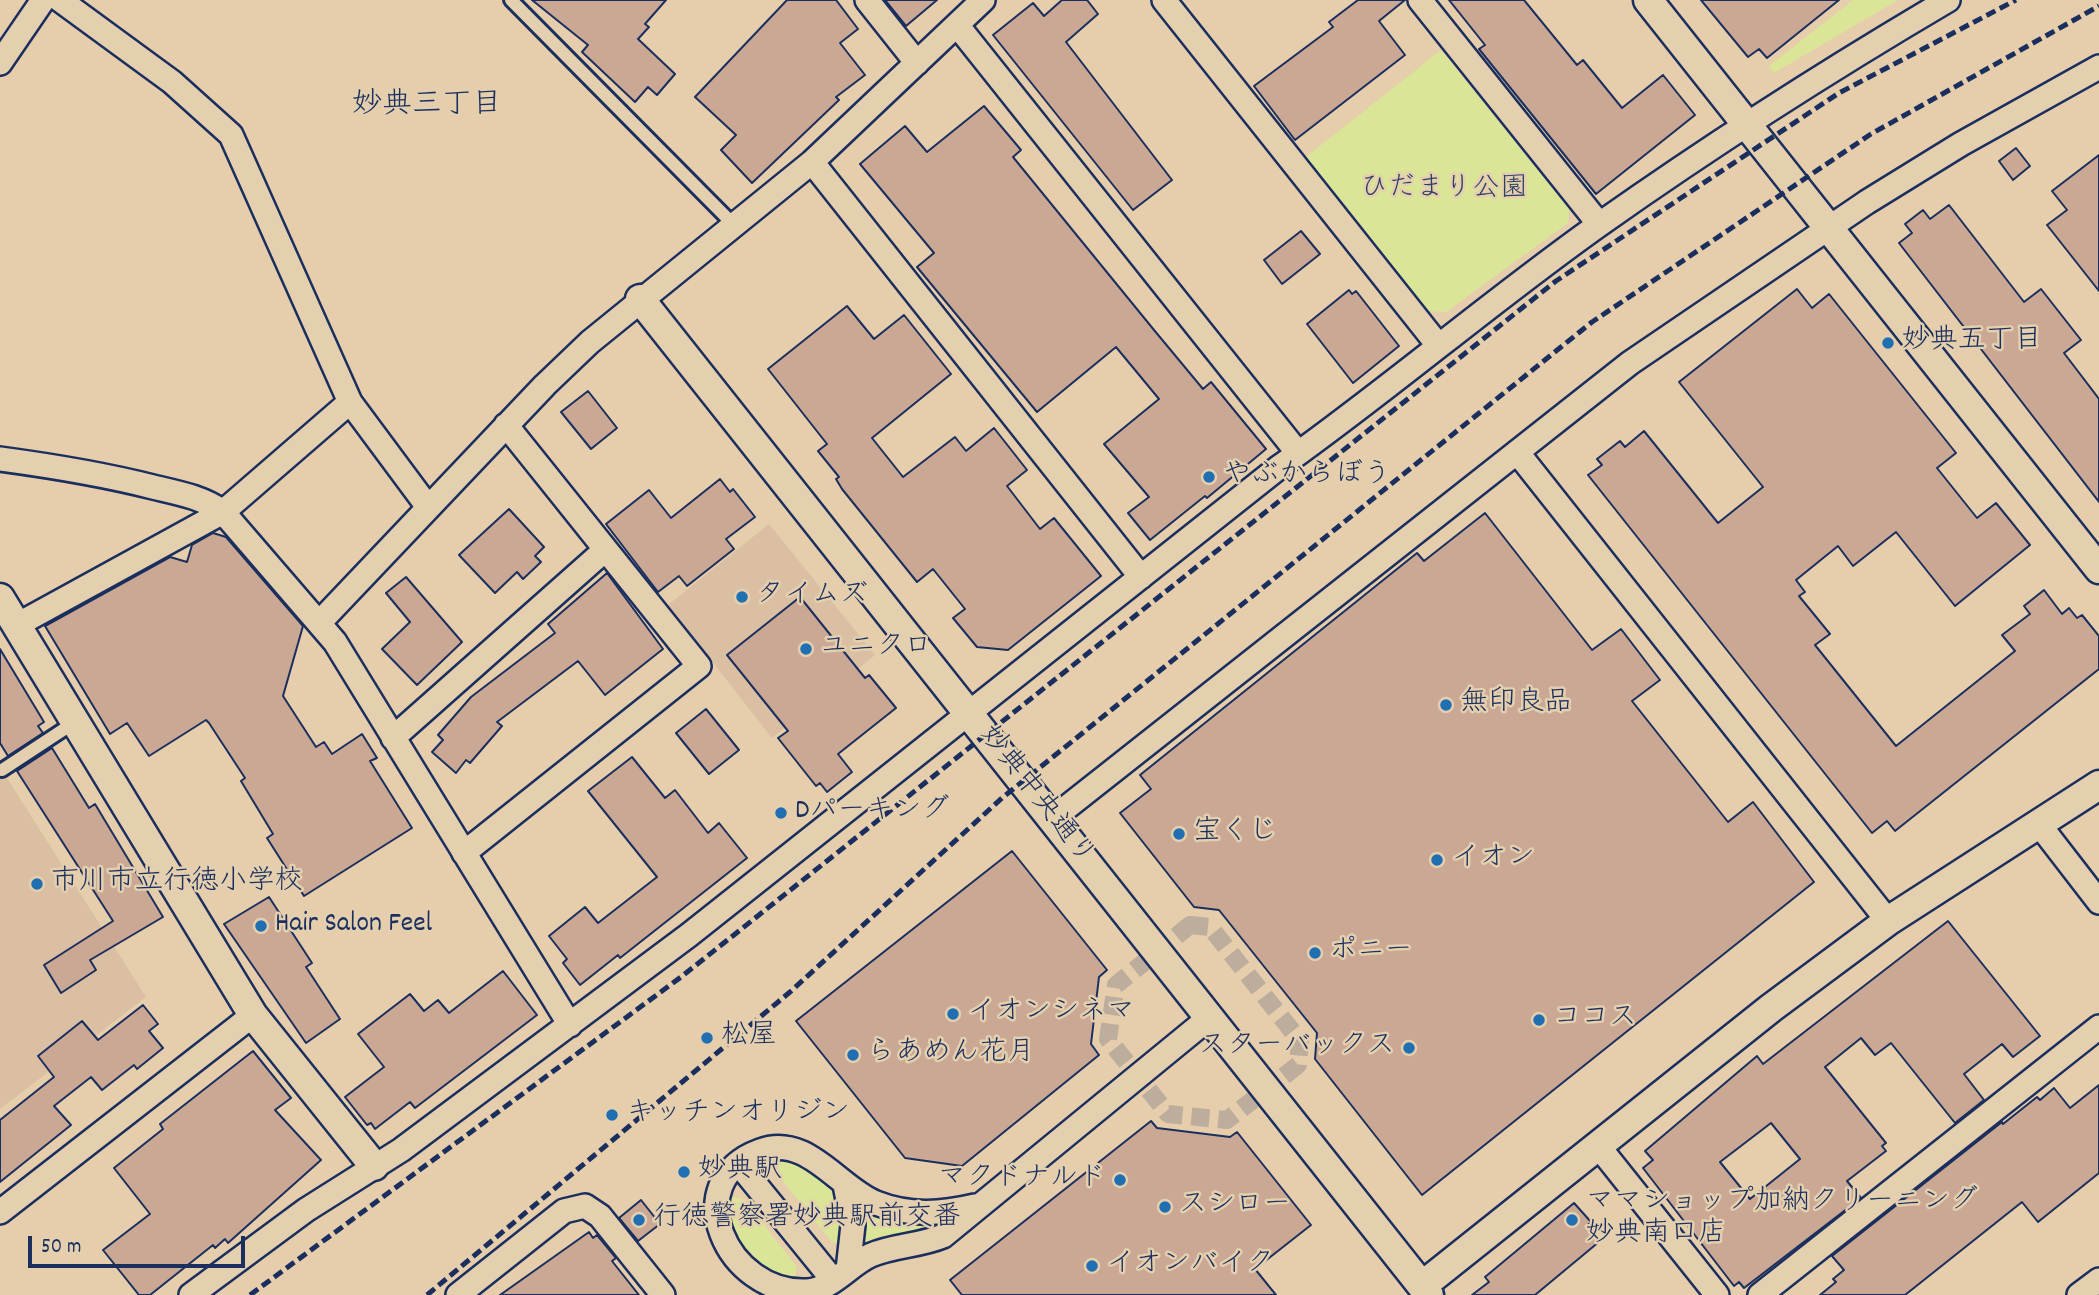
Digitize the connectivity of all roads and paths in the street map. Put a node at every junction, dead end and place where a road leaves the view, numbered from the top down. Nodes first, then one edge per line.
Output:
1 (43, 0) edge
2 (61, 0) edge
3 (511, 0) edge
4 (867, 0) edge
5 (983, 0) edge
6 (1164, 0) edge
7 (1420, 0) edge
8 (1647, 0) edge
9 (1948, 0) edge
10 (957, 25) junction
11 (0, 63) edge
12 (917, 63) junction
13 (2099, 67) edge
14 (1746, 126) junction
15 (812, 162) junction
16 (1599, 224) junction
17 (735, 226) junction
18 (1829, 228) junction
19 (640, 299) junction
20 (1437, 345) junction
21 (350, 402) junction
22 (506, 425) junction
23 (1517, 452) junction
24 (1298, 453) junction
25 (0, 459) edge
26 (428, 507) junction
27 (223, 512) junction
28 (605, 550) junction
29 (2099, 569) edge
30 (1141, 577) junction
31 (0, 598) edge
32 (319, 622) junction
33 (17, 625) junction
34 (970, 714) junction
35 (75, 722) junction
36 (393, 738) junction
37 (2, 770) dead end
38 (2099, 785) edge
39 (1052, 819) junction
40 (2038, 823) junction
41 (464, 853) junction
42 (2099, 902) edge
43 (1888, 921) junction
44 (253, 1015) junction
45 (1209, 1018) junction
46 (570, 1025) junction
47 (2099, 1027) edge
48 (1599, 1147) junction
49 (738, 1163) junction
50 (374, 1166) junction
51 (845, 1185) junction
52 (975, 1206) junction
53 (0, 1212) edge
54 (840, 1275) junction
55 (2099, 1280) edge
56 (1421, 1292) edge
57 (465, 1293) edge
58 (191, 1295) edge
59 (663, 1295) edge
60 (1717, 1295) edge
61 (1760, 1295) edge
62 (2080, 1295) edge

1 - 11 street
2 - 21 street
3 - 17 lane
4 - 12 street
5 - 10 street
6 - 20 street
7 - 16 street
8 - 14 street
9 - 14 street
10 - 12 street
10 - 24 street
12 - 15 street
13 - 18 street
14 - 16 street
14 - 18 street
15 - 17 street
15 - 30 street
16 - 20 street
17 - 19 street
18 - 23 street
18 - 29 street
19 - 22 street
19 - 34 street, 妙典中央通り
20 - 24 street
21 - 26 street
21 - 27 street
22 - 26 street
22 - 28 street
23 - 39 street
23 - 43 street
24 - 30 street
25 - 27 street
26 - 32 street
27 - 32 street
27 - 33 street
28 - 36 street
28 - 41 street
30 - 34 street
31 - 33 street
32 - 36 street
33 - 35 street
34 - 39 street, 妙典中央通り
34 - 46 street
35 - 37 lane
35 - 44 street
36 - 41 street
38 - 40 street
39 - 45 street, 妙典中央通り
40 - 42 street
40 - 43 street
41 - 46 street
43 - 48 street
44 - 50 street
44 - 53 street
45 - 52 street
45 - 56 street, 妙典中央通り
46 - 50 street
47 - 61 street
48 - 56 street
48 - 60 street
49 - 51 street
49 - 54 street
49 - 54 street
50 - 58 street
51 - 52 street
51 - 54 street
52 - 54 street
55 - 62 street
57 - 59 street

